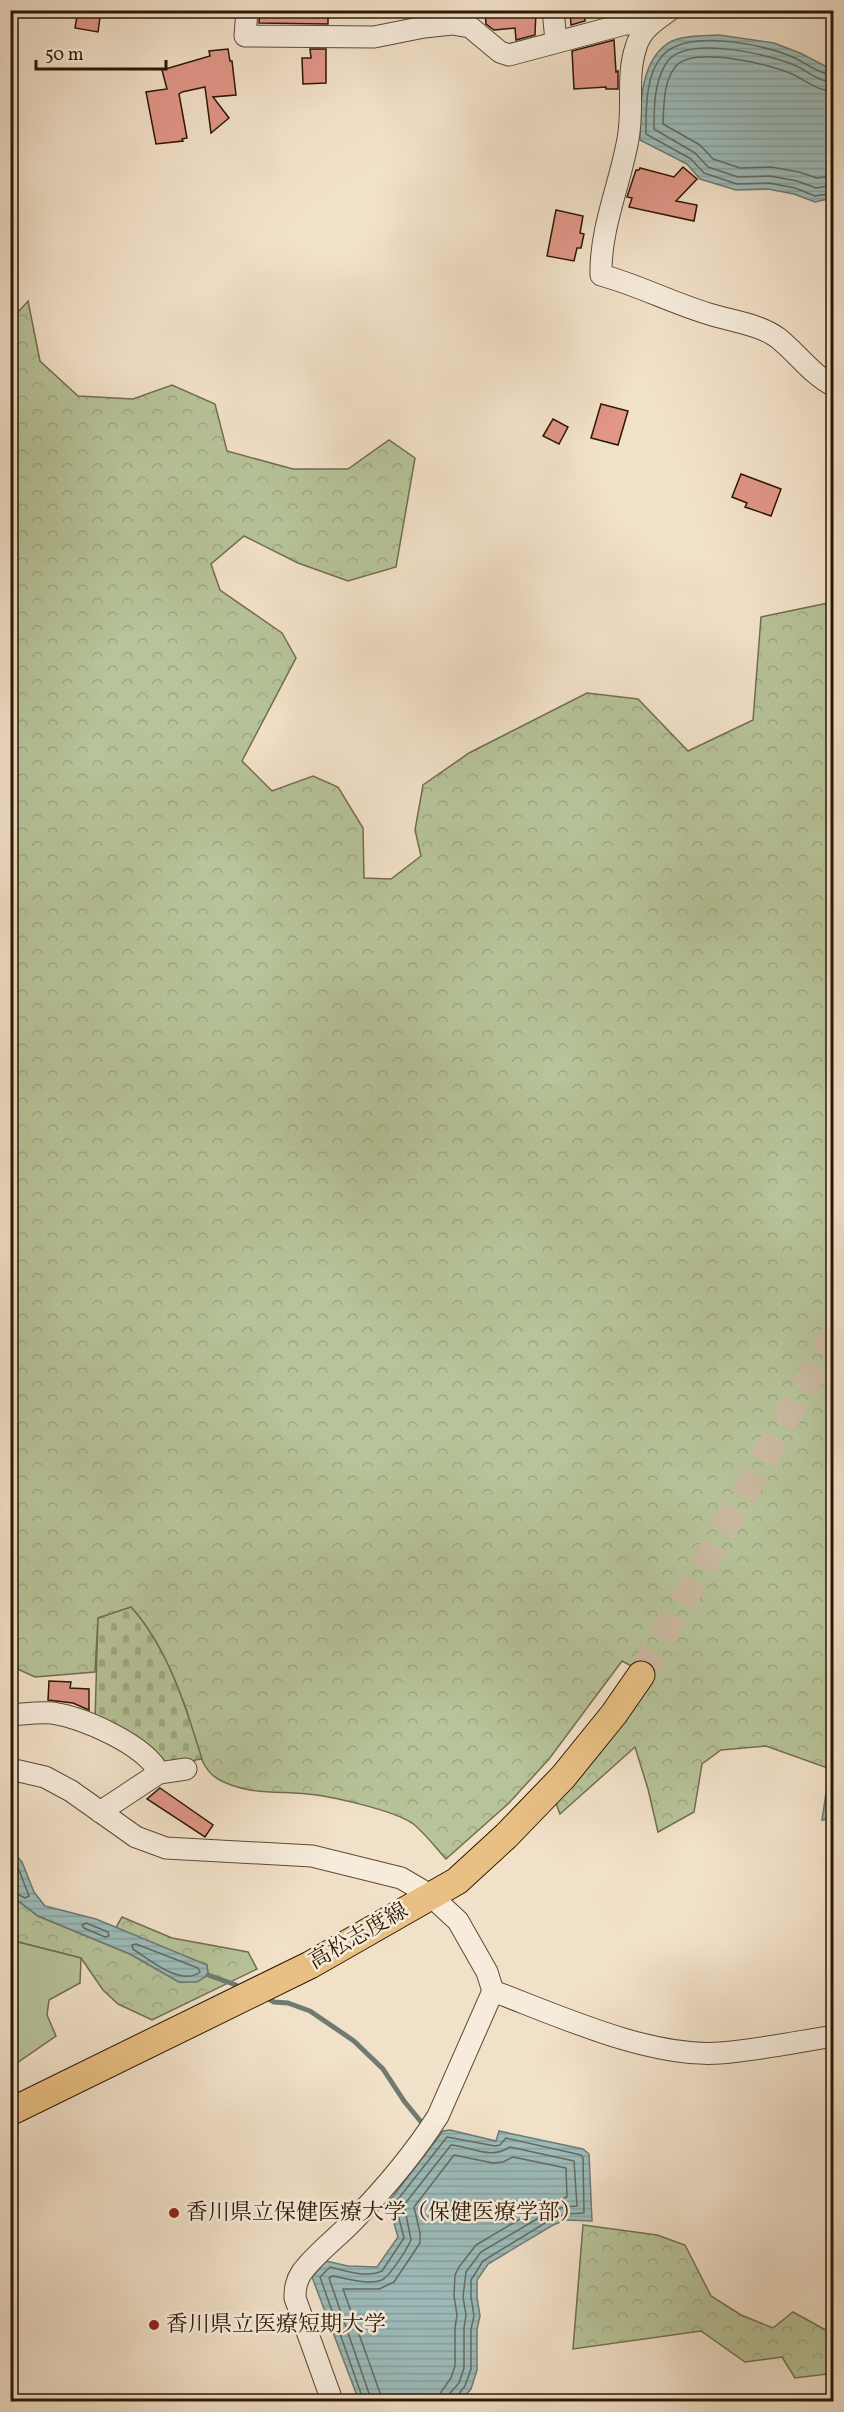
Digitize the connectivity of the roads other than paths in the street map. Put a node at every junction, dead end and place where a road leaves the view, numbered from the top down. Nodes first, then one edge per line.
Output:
1 (247, 10) edge
2 (553, 10) edge
3 (670, 10) edge
4 (649, 24) junction
5 (556, 41) junction
6 (834, 386) edge
7 (641, 1675) tunnel mouth
8 (10, 1715) edge
9 (10, 1769) edge
10 (186, 1769) dead end
11 (159, 1773) junction
12 (100, 1812) junction
13 (430, 1895) junction
14 (493, 1991) junction
15 (834, 2036) edge
16 (10, 2112) edge
17 (330, 2402) edge

1 - 5 street
2 - 5 street
3 - 4 street
4 - 5 street
4 - 6 street
7 - 13 main road, 高松志度線
8 - 11 street
9 - 12 street
10 - 11 street
11 - 12 street
12 - 13 street
13 - 14 street
13 - 16 main road, 高松志度線
14 - 15 street
14 - 17 street

